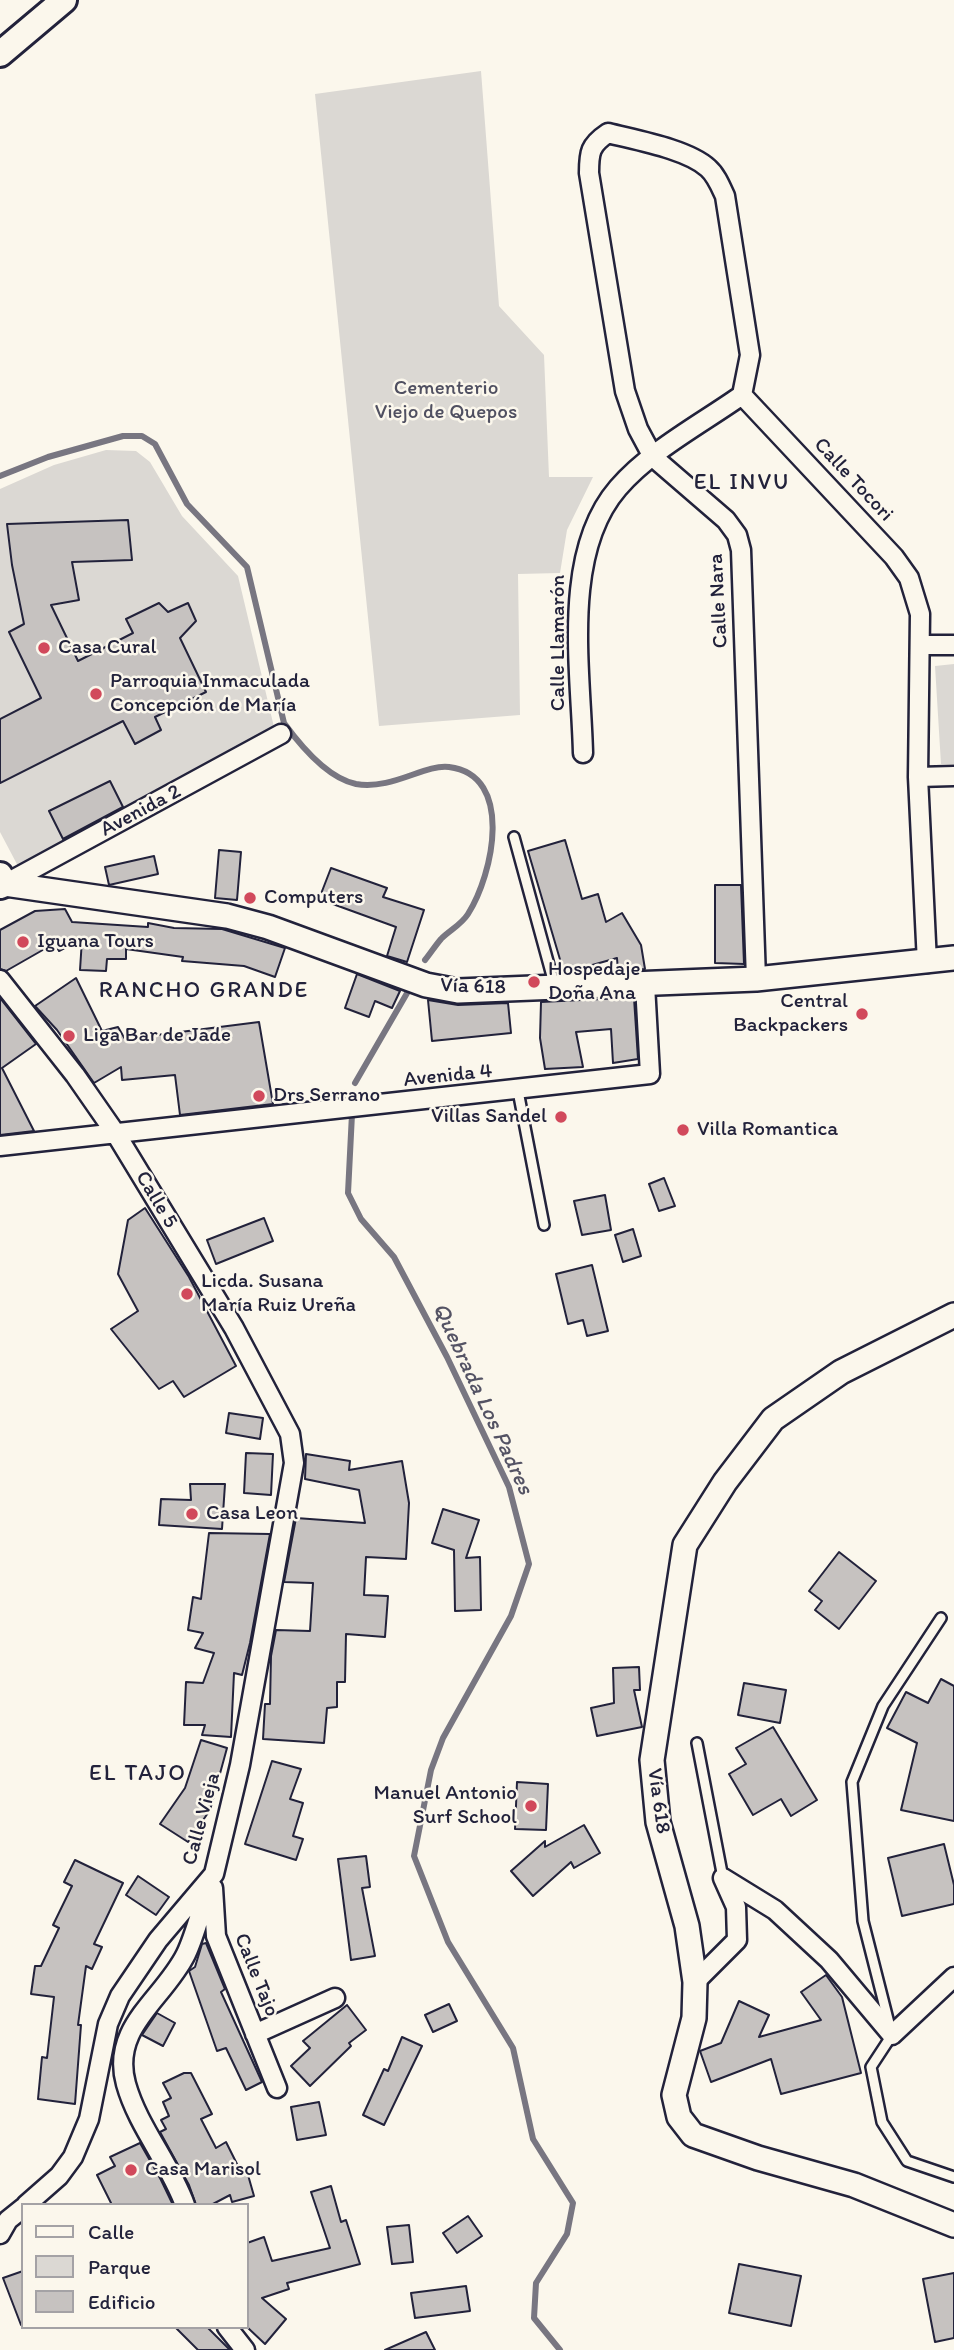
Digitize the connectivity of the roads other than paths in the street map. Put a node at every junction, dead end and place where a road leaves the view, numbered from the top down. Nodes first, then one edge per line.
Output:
1 (64, 0) edge
2 (0, 54) edge
3 (742, 395) junction
4 (653, 457) junction
5 (921, 645) junction
6 (954, 645) edge
7 (281, 734) dead end
8 (583, 753) dead end
9 (954, 776) edge
10 (918, 777) junction
11 (514, 837) dead end
12 (2, 882) edge
13 (954, 958) edge
14 (928, 962) junction
15 (756, 979) junction
16 (0, 980) edge
17 (645, 985) junction
18 (555, 988) junction
19 (519, 1091) junction
20 (116, 1134) junction
21 (0, 1146) edge
22 (544, 1225) dead end
23 (954, 1315) edge
24 (290, 1434) joint
25 (941, 1618) dead end
26 (696, 1743) dead end
27 (214, 1874) junction
28 (723, 1878) junction
29 (954, 1977) edge
30 (695, 1982) junction
31 (335, 1998) dead end
32 (255, 2034) junction
33 (892, 2035) junction
34 (277, 2088) dead end
35 (954, 2177) edge
36 (28, 2203) edge
37 (185, 2203) edge
38 (21, 2209) edge
39 (954, 2225) edge
40 (0, 2234) edge
41 (229, 2329) edge
42 (246, 2350) edge

1 - 2 main road
3 - 4 street, Calle Llamarón
3 - 4 street, Calle Nara
3 - 5 street, Calle Tocori
4 - 8 street, Calle Llamarón
4 - 15 street, Calle Nara
5 - 6 street
5 - 10 street, Calle Tocori
7 - 12 street, Avenida 2
9 - 10 street
10 - 14 street, Calle Tocori
11 - 18 lane
12 - 18 street, Vía 618
13 - 14 street, Vía 618
14 - 15 street, Vía 618
15 - 17 street, Vía 618
16 - 20 street, Calle 5
17 - 18 street, Vía 618
17 - 19 street, Avenida 4
19 - 20 street, Avenida 4
19 - 22 lane
20 - 21 street, Avenida 4
20 - 24 street, Calle 5
23 - 30 street, Vía 618
24 - 27 street, Calle Vieja
25 - 33 lane
26 - 28 lane
27 - 32 street, Calle Tajo
27 - 36 street, Calle Vieja
27 - 37 street
28 - 30 street
28 - 33 street
29 - 33 street
30 - 39 street, Vía 618
31 - 32 street
32 - 34 street, Calle Tajo
33 - 35 lane
38 - 40 street, Calle Vieja
41 - 42 street

